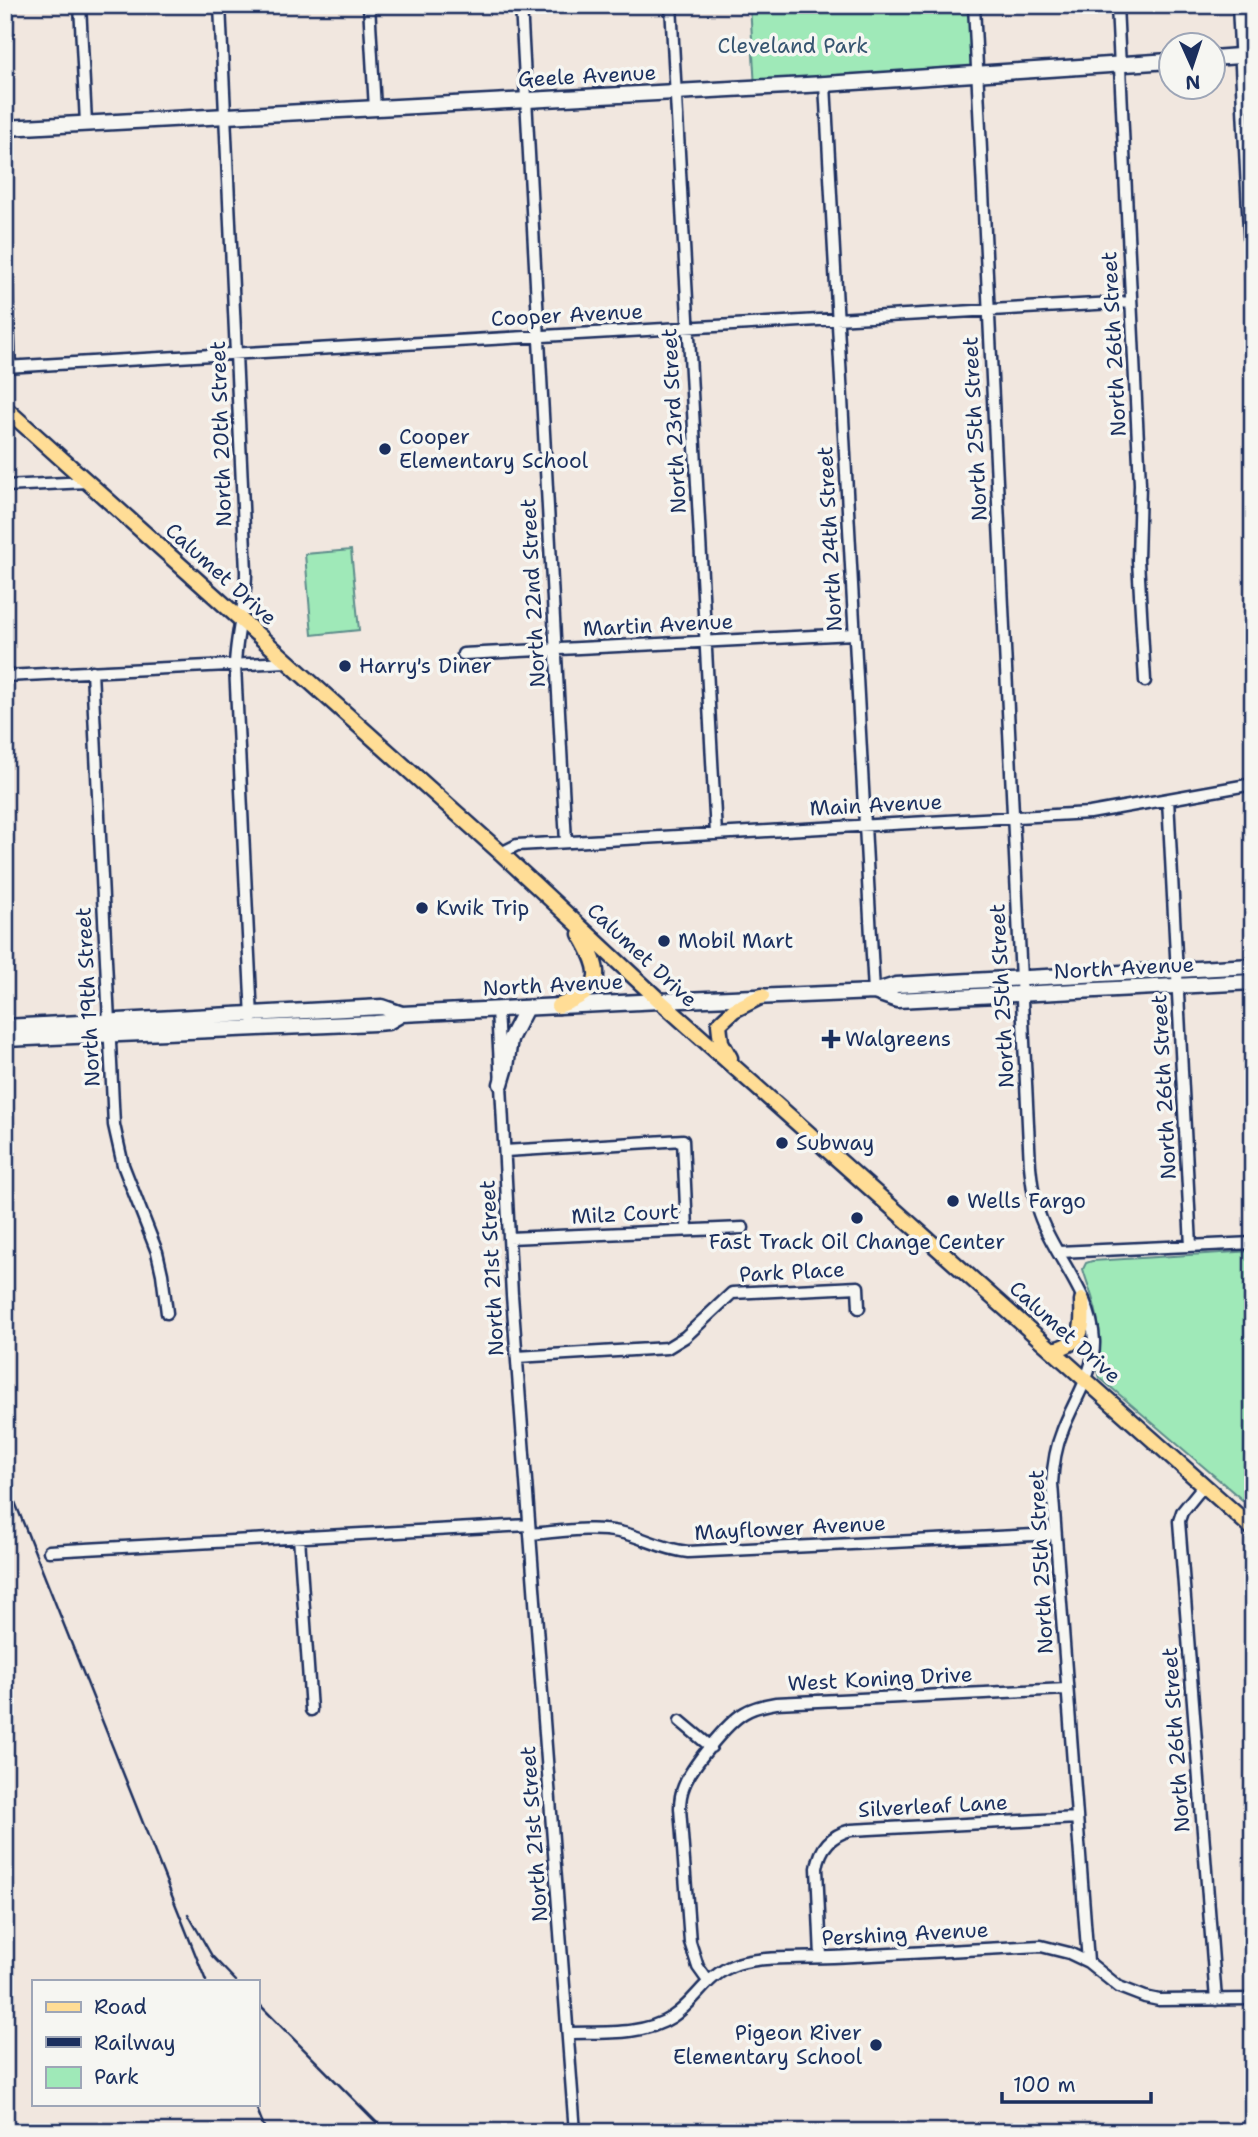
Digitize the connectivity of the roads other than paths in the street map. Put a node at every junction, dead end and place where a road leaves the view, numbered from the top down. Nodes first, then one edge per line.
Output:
1 (80, 5) edge
2 (220, 5) edge
3 (369, 5) edge
4 (521, 5) edge
5 (671, 5) edge
6 (974, 5) edge
7 (1117, 5) edge
8 (1238, 5) edge
9 (1247, 56) edge
10 (1226, 57) edge
11 (1156, 62) edge
12 (1120, 65) junction
13 (977, 75) junction
14 (825, 84) junction
15 (675, 92) junction
16 (526, 101) junction
17 (375, 109) junction
18 (226, 116) junction
19 (86, 123) junction
20 (5, 128) edge
21 (5, 240) edge
22 (1131, 302) junction
23 (988, 310) junction
24 (1253, 313) edge
25 (837, 319) junction
26 (688, 328) junction
27 (538, 337) junction
28 (237, 354) junction
29 (8, 367) edge
30 (5, 408) edge
31 (87, 482) junction
32 (5, 486) edge
33 (240, 619) junction
34 (855, 634) junction
35 (705, 642) junction
36 (555, 649) junction
37 (463, 654) dead end
38 (288, 662) junction
39 (235, 665) junction
40 (92, 671) junction
41 (5, 676) edge
42 (1145, 681) dead end
43 (1253, 784) edge
44 (1168, 799) junction
45 (1012, 816) junction
46 (864, 825) junction
47 (716, 834) junction
48 (566, 842) junction
49 (501, 853) junction
50 (573, 920) junction
51 (1253, 967) edge
52 (1178, 970) junction
53 (1021, 978) junction
54 (1253, 982) edge
55 (1178, 986) junction
56 (874, 992) junction
57 (1022, 994) junction
58 (762, 996) junction
59 (660, 1000) junction
60 (558, 1006) junction
61 (526, 1008) junction
62 (497, 1009) junction
63 (252, 1021) junction
64 (5, 1027) edge
65 (109, 1028) junction
66 (5, 1039) edge
67 (741, 1073) junction
68 (501, 1084) junction
69 (505, 1151) junction
70 (743, 1228) dead end
71 (687, 1230) junction
72 (509, 1238) junction
73 (1253, 1243) edge
74 (1191, 1246) junction
75 (1059, 1252) junction
76 (1082, 1300) junction
77 (859, 1308) dead end
78 (167, 1313) dead end
79 (1053, 1350) junction
80 (517, 1357) junction
81 (1085, 1379) junction
82 (1204, 1485) junction
83 (530, 1529) junction
84 (1253, 1529) edge
85 (1055, 1534) junction
86 (299, 1537) junction
87 (49, 1551) dead end
88 (1067, 1689) junction
89 (312, 1710) dead end
90 (680, 1721) dead end
91 (711, 1747) junction
92 (1077, 1818) junction
93 (821, 1957) junction
94 (1088, 1962) junction
95 (708, 1981) junction
96 (1216, 2000) junction
97 (1253, 2000) edge
98 (568, 2034) junction
99 (575, 2132) edge

1 - 19 street
2 - 18 street, North 20th Street
3 - 17 street
4 - 16 street, North 22nd Street
5 - 15 street, North 23rd Street
6 - 13 street, North 25th Street
7 - 12 street, North 26th Street
8 - 9 street
9 - 10 main road
9 - 24 street
11 - 12 main road, Geele Avenue
12 - 13 main road, Geele Avenue
12 - 22 street, North 26th Street
13 - 14 main road, Geele Avenue
13 - 23 street, North 25th Street
14 - 15 main road, Geele Avenue
14 - 25 street, North 24th Street
15 - 16 main road, Geele Avenue
15 - 26 street, North 23rd Street
16 - 17 main road, Geele Avenue
16 - 27 street, North 22nd Street
17 - 18 main road, Geele Avenue
18 - 19 main road, Geele Avenue
18 - 28 street, North 20th Street
19 - 20 main road, Geele Avenue
21 - 29 street
22 - 23 street, Cooper Avenue
22 - 42 street, North 26th Street
23 - 25 street, Cooper Avenue
23 - 45 street, North 25th Street
25 - 26 street, Cooper Avenue
25 - 34 street, North 24th Street
26 - 27 street, Cooper Avenue
26 - 35 street, North 23rd Street
27 - 28 street, Cooper Avenue
27 - 36 street, North 22nd Street
28 - 29 street, Cooper Avenue
28 - 33 street, North 20th Street
30 - 31 main road, Calumet Drive
31 - 32 street
31 - 33 main road, Calumet Drive
33 - 38 main road, Calumet Drive
33 - 39 street, North 20th Street
34 - 35 street, Martin Avenue
34 - 46 street, North 24th Street
35 - 36 street, Martin Avenue
35 - 47 street, North 23rd Street
36 - 37 street, Martin Avenue
36 - 48 street, North 22nd Street
38 - 39 street
38 - 49 main road, Calumet Drive
39 - 40 street
39 - 63 street, North 20th Street
40 - 41 street
40 - 65 street, North 19th Street
43 - 44 street, Main Avenue
44 - 45 street, Main Avenue
44 - 52 street, North 26th Street
45 - 46 street, Main Avenue
45 - 53 street, North 25th Street
46 - 47 street, Main Avenue
46 - 56 street, North 24th Street
47 - 48 street, Main Avenue
48 - 49 street, Main Avenue
49 - 50 main road, Calumet Drive
50 - 59 main road, Calumet Drive
50 - 60 main road
51 - 52 main road, North Avenue
52 - 53 main road, North Avenue
52 - 55 street, North 26th Street
53 - 56 main road, North Avenue
53 - 57 street, North 25th Street
54 - 55 main road, North Avenue
55 - 57 main road, North Avenue
55 - 74 street, North 26th Street
56 - 57 main road, North Avenue
56 - 58 main road, North Avenue
57 - 75 street, North 25th Street
58 - 59 main road, North Avenue
58 - 67 main road
59 - 60 main road, North Avenue
59 - 67 main road, Calumet Drive
60 - 61 main road, North Avenue
61 - 62 main road, North Avenue
61 - 68 main road
62 - 63 main road, North Avenue
62 - 68 street, North 21st Street
63 - 65 main road, North Avenue
64 - 65 main road, North Avenue
65 - 66 main road, North Avenue
65 - 78 street, North 19th Street
67 - 79 main road, Calumet Drive
68 - 69 street, North 21st Street
69 - 71 street
69 - 72 street, North 21st Street
70 - 71 street, Milz Court
71 - 72 street, Milz Court
72 - 80 street, North 21st Street
73 - 74 street
74 - 75 street
75 - 76 street, North 25th Street
76 - 79 main road
76 - 81 street, North 25th Street
77 - 80 street, Park Place
79 - 81 main road, Calumet Drive
80 - 83 street, North 21st Street
81 - 82 main road, Calumet Drive
81 - 85 street, North 25th Street
82 - 84 main road, Calumet Drive
82 - 96 street, North 26th Street
83 - 85 street, Mayflower Avenue
83 - 86 street, Mayflower Avenue
83 - 98 street, North 21st Street
85 - 88 street, North 25th Street
86 - 87 street, Mayflower Avenue
86 - 89 street
88 - 91 street, West Koning Drive
88 - 92 street, North 25th Street
90 - 91 street
91 - 95 street, West Koning Drive
92 - 93 street, Silverleaf Lane
92 - 94 street, North 25th Street
93 - 94 street, Pershing Avenue
93 - 95 street, Pershing Avenue
94 - 96 street, Pershing Avenue
95 - 98 street, Pershing Avenue
96 - 97 street, Pershing Avenue
98 - 99 street, North 21st Street

